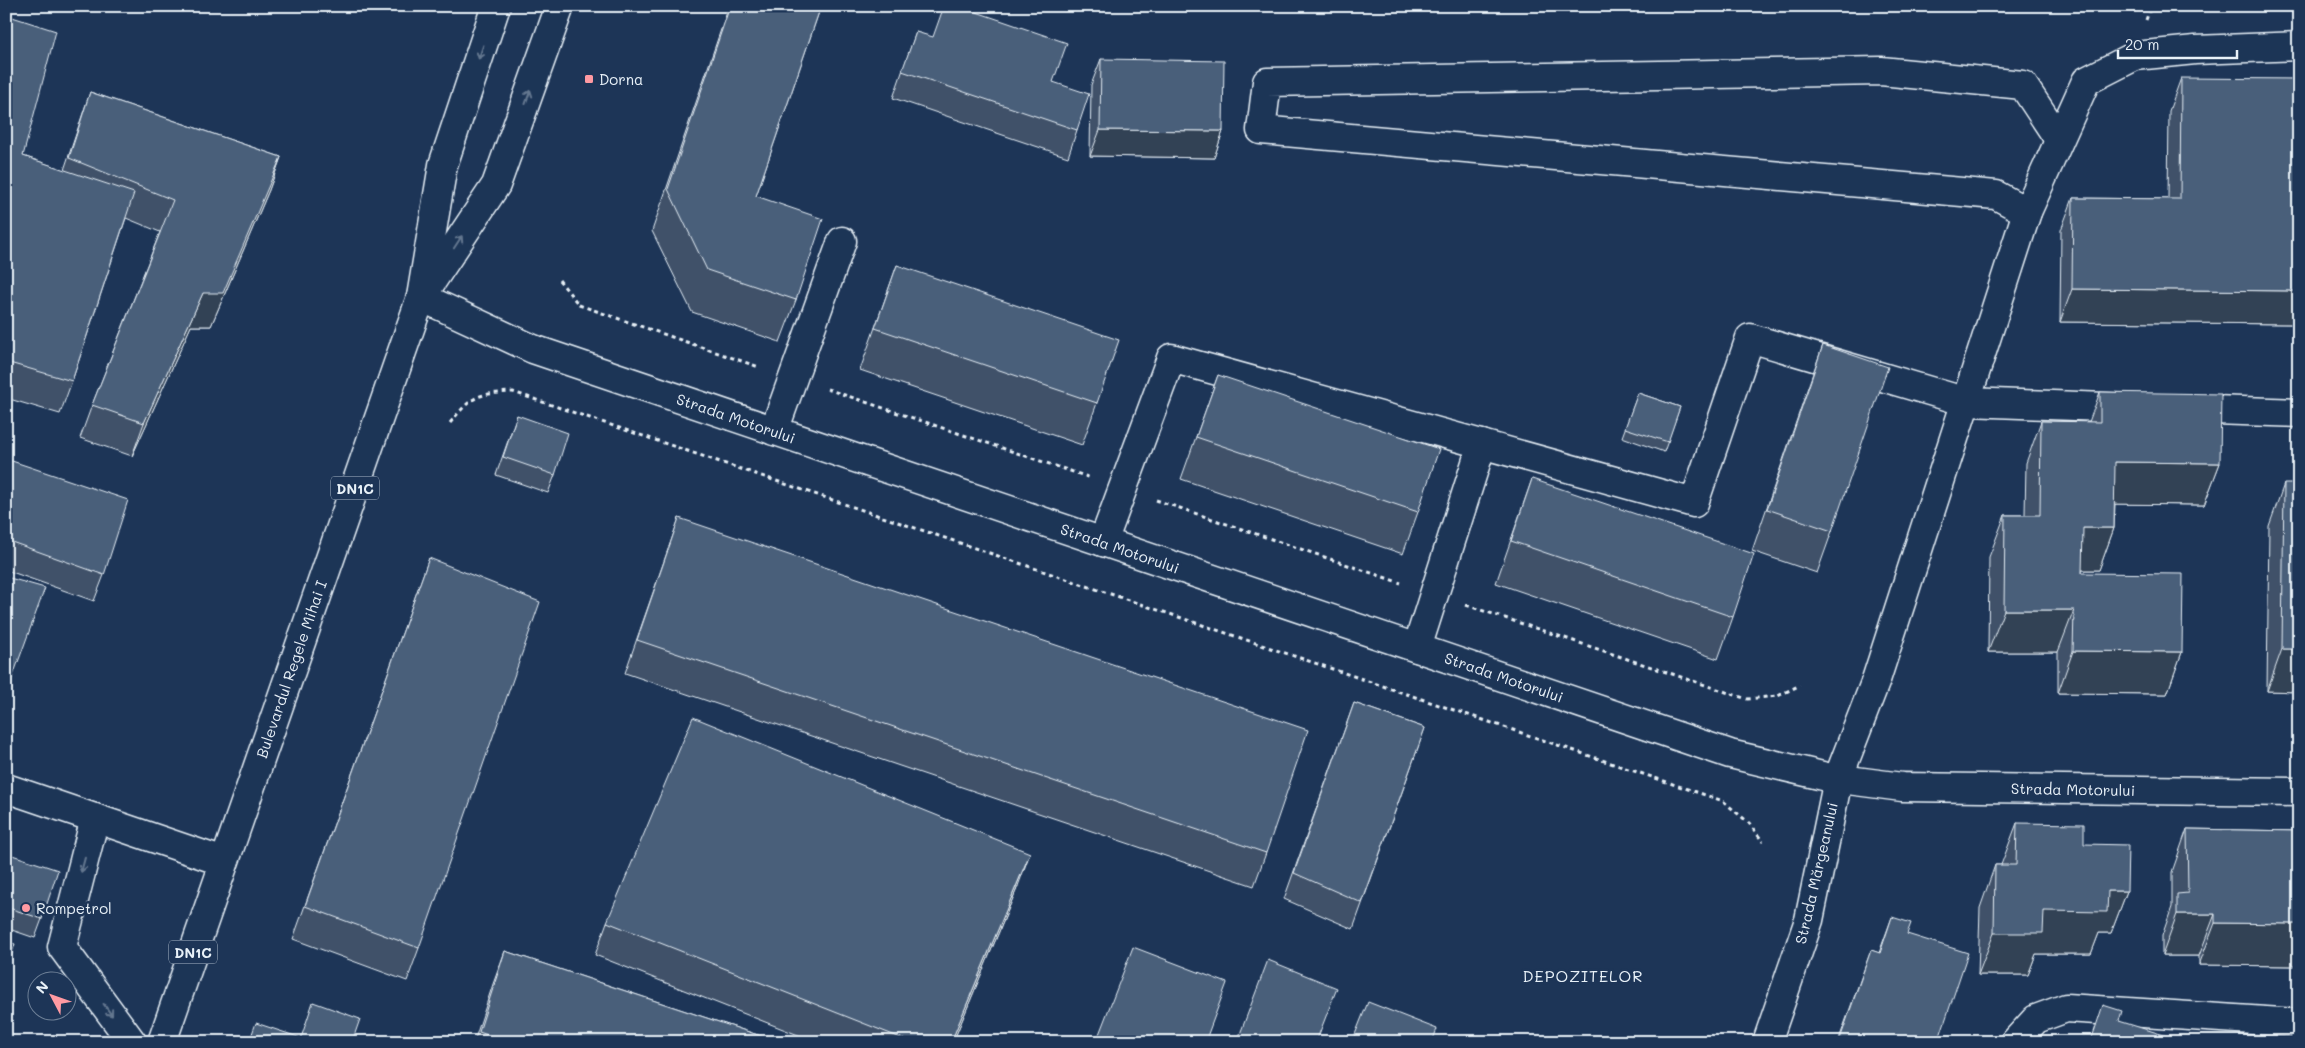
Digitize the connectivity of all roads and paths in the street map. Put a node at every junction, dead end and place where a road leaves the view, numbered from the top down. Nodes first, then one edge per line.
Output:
1 (496, 6) edge
2 (560, 6) edge
3 (2299, 46) edge
4 (2058, 138) junction
5 (2027, 212) junction
6 (842, 241) dead end
7 (559, 280) dead end
8 (421, 297) junction
9 (792, 378) junction
10 (1967, 402) junction
11 (2299, 413) edge
12 (450, 423) dead end
13 (774, 431) junction
14 (1482, 444) junction
15 (1122, 489) junction
16 (1102, 542) junction
17 (1434, 594) junction
18 (1417, 648) junction
19 (1800, 685) dead end
20 (1838, 779) junction
21 (6, 788) edge
22 (2299, 792) edge
23 (95, 818) junction
24 (1764, 842) dead end
25 (224, 862) junction
26 (2299, 1023) edge
27 (132, 1042) edge
28 (162, 1042) edge
29 (1768, 1042) edge
30 (2015, 1042) edge

1 -> 8 street, Bulevardul Regele Mihai I / DN1C
8 -> 2 street, Bulevardul Regele Mihai I / DN1C
3 - 4 street, Strada Mărgeanului
4 - 5 street, Strada Mărgeanului
4 - 5 street
5 - 10 street, Strada Mărgeanului
6 - 9 street
7 - 9 path
8 - 13 street, Strada Motorului
8 - 25 street, Bulevardul Regele Mihai I / DN1C
9 - 13 street
9 - 15 path
10 - 11 street
10 - 14 street
10 - 20 street, Strada Mărgeanului
12 - 24 path
13 - 16 street, Strada Motorului
14 - 15 street
14 - 17 street
15 - 16 street
15 - 17 path
16 - 18 street, Strada Motorului
17 - 18 street
17 - 19 path
18 - 20 street, Strada Motorului
20 - 22 street, Strada Motorului
20 - 29 street, Strada Mărgeanului
21 - 23 street
23 - 25 street
23 -> 27 street
25 - 28 street, Bulevardul Regele Mihai I / DN1C
26 - 30 street

